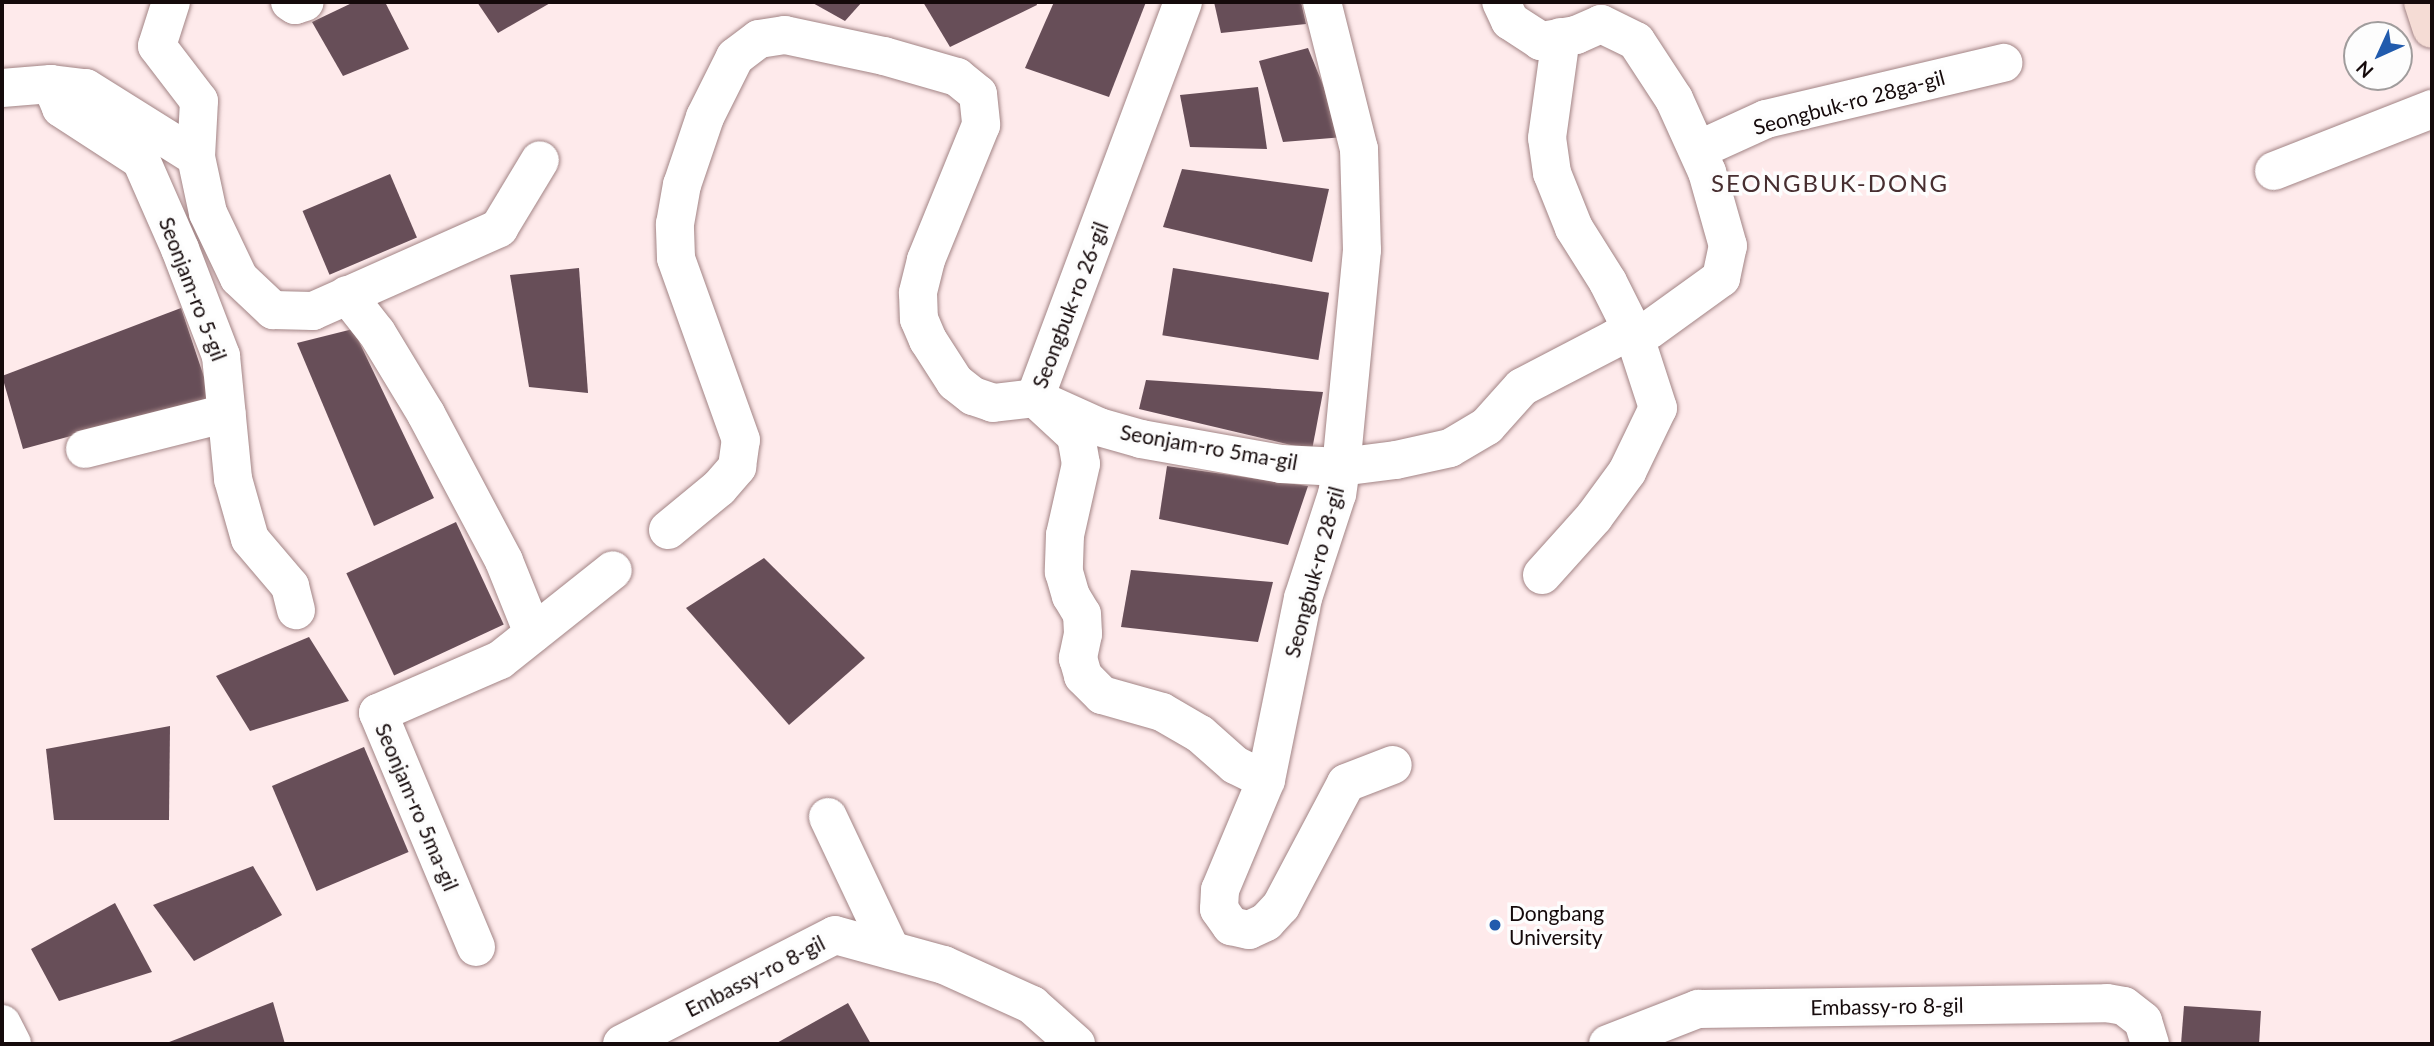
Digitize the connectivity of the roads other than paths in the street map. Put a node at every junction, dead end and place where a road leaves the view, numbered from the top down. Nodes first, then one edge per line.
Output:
1 (171, 2) edge
2 (290, 2) edge
3 (306, 2) edge
4 (1182, 2) edge
5 (1322, 2) edge
6 (1501, 2) edge
7 (2423, 2) edge
8 (2432, 29) edge
9 (1561, 37) junction
10 (2003, 63) dead end
11 (51, 84) junction
12 (2, 88) edge
13 (2432, 109) edge
14 (1698, 150) junction
15 (196, 157) junction
16 (540, 160) dead end
17 (2274, 171) dead end
18 (347, 295) junction
19 (1634, 334) junction
20 (1035, 398) junction
21 (227, 412) junction
22 (85, 449) dead end
23 (1341, 467) junction
24 (668, 530) dead end
25 (613, 570) dead end
26 (1542, 575) dead end
27 (296, 610) dead end
28 (533, 633) junction
29 (1392, 765) dead end
30 (1266, 780) junction
31 (828, 817) dead end
32 (476, 947) dead end
33 (891, 950) junction
34 (2, 1024) edge
35 (12, 1044) edge
36 (622, 1044) edge
37 (1076, 1044) edge
38 (1608, 1044) edge
39 (2150, 1044) edge

1 - 15 street
2 - 3 street
4 - 20 street, Seongbuk-ro 26-gil
5 - 23 street, Seongbuk-ro 28-gil
6 - 9 street, Seonjam-ro 5ma-gil
7 - 8 main road
9 - 14 street, Seonjam-ro 5ma-gil
9 - 19 street
10 - 14 street, Seongbuk-ro 28ga-gil
11 - 12 street
11 - 15 street
11 - 21 street, Seonjam-ro 5-gil
13 - 17 street
14 - 19 street, Seonjam-ro 5ma-gil
15 - 18 street
16 - 18 street
18 - 28 street
19 - 23 street, Seonjam-ro 5ma-gil
19 - 26 street
20 - 23 street, Seonjam-ro 5ma-gil
20 - 24 street
20 - 30 street, Seongbuk-ro 26-gil
21 - 22 street
21 - 27 street, Seonjam-ro 5-gil
23 - 30 street, Seongbuk-ro 28-gil
25 - 28 street, Seonjam-ro 5ma-gil
28 - 32 street, Seonjam-ro 5ma-gil
29 - 30 street, Seongbuk-ro 28-gil
31 - 33 street
33 - 36 street, Embassy-ro 8-gil
33 - 37 street, Embassy-ro 8-gil
34 - 35 street
38 - 39 street, Embassy-ro 8-gil

